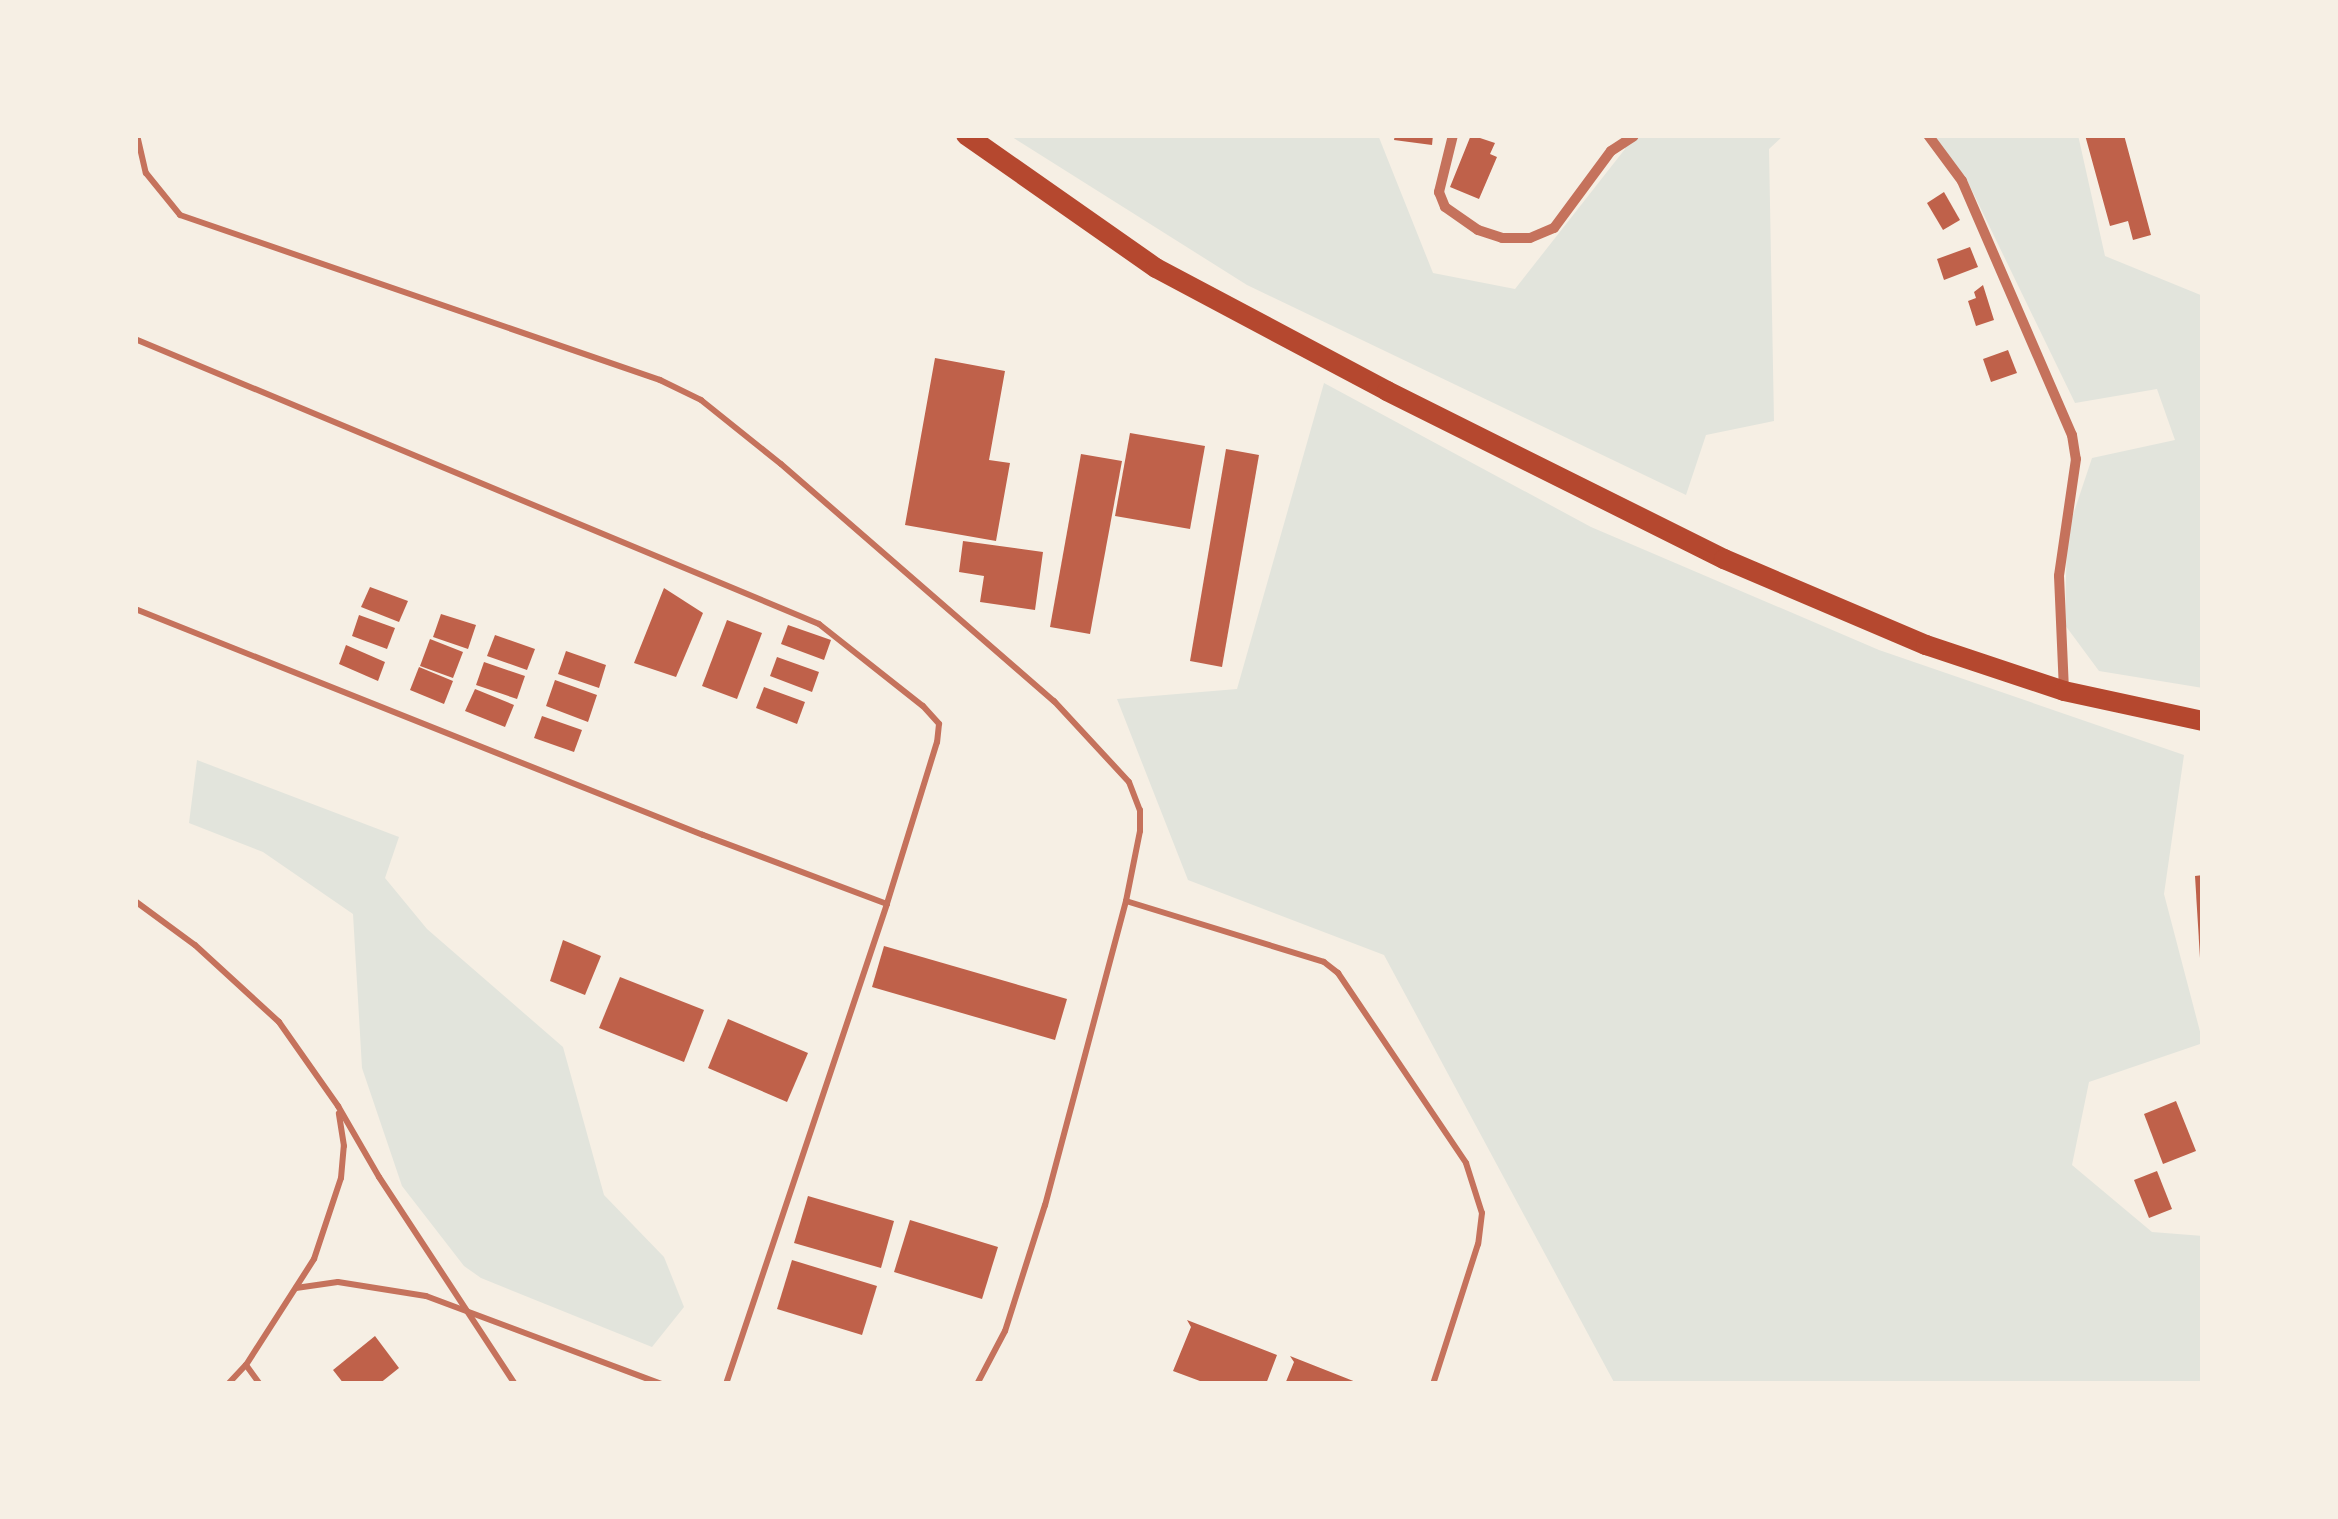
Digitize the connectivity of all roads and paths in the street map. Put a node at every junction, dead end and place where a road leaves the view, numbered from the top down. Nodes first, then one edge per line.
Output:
1 (137, 135) edge
2 (966, 135) edge
3 (1453, 135) edge
4 (1928, 135) edge
5 (1634, 136) edge
6 (135, 339) edge
7 (135, 610) edge
8 (2064, 691) junction
9 (2203, 721) edge
10 (135, 901) edge
11 (1126, 901) junction
12 (887, 904) junction
13 (338, 1106) junction
14 (296, 1288) junction
15 (468, 1313) junction
16 (246, 1365) junction
17 (228, 1384) edge
18 (260, 1384) edge
19 (516, 1384) edge
20 (662, 1384) edge
21 (726, 1384) edge
22 (976, 1384) edge
23 (1433, 1384) edge

1 - 11 lane
2 - 8 main road
3 - 5 street
4 - 8 street
6 - 12 lane
7 - 12 lane
8 - 9 main road
10 - 13 lane
11 - 22 lane
11 - 23 lane
12 - 21 lane
13 - 14 lane
13 - 15 lane
14 - 15 lane
14 - 16 lane
15 - 19 lane
15 - 20 lane
16 - 17 lane
16 - 18 lane

